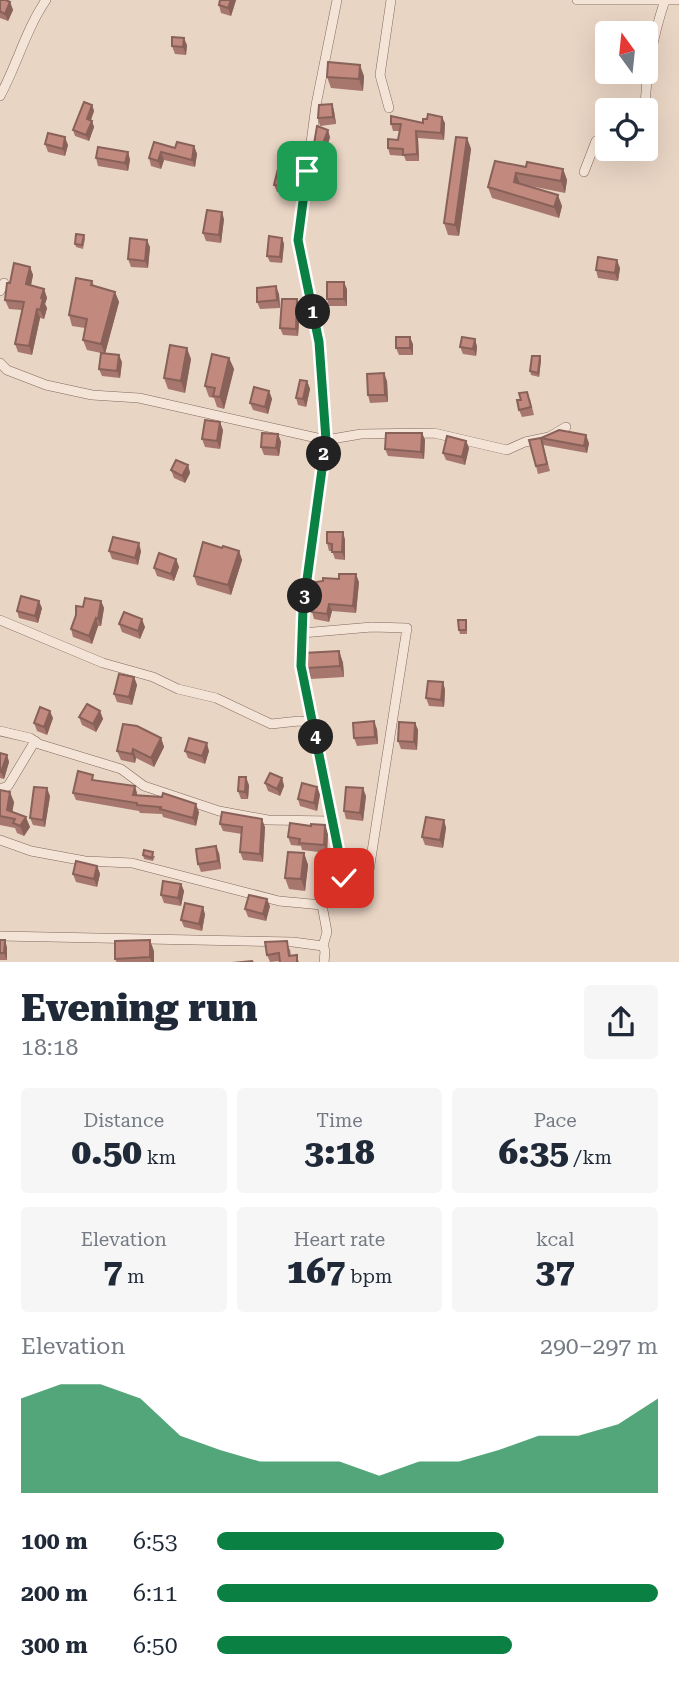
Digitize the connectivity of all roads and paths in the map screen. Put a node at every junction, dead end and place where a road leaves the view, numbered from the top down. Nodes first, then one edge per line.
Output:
1 (46, 0) edge
2 (337, 0) edge
3 (391, 0) edge
4 (577, 0) edge
5 (665, 0) edge
6 (677, 0) edge
7 (0, 96) edge
8 (646, 98) edge
9 (389, 108) dead end
10 (595, 144) edge
11 (584, 172) dead end
12 (0, 363) edge
13 (566, 426) dead end
14 (326, 440) junction
15 (0, 620) edge
16 (302, 633) junction
17 (313, 722) junction
18 (0, 731) edge
19 (34, 741) junction
20 (0, 789) edge
21 (332, 821) junction
22 (0, 840) edge
23 (344, 878) junction
24 (322, 905) junction
25 (0, 936) edge
26 (323, 946) junction
27 (324, 962) edge

1 - 7 street
2 - 14 street
3 - 9 street
4 - 5 street
5 - 6 street
5 - 8 street
10 - 11 street
12 - 14 street
13 - 14 street
14 - 16 street
15 - 17 street
16 - 17 street
16 - 23 street
17 - 21 street
18 - 19 street
19 - 20 street
19 - 21 street
21 - 23 street
22 - 24 street
23 - 24 street
24 - 26 street
25 - 26 street
26 - 27 street

